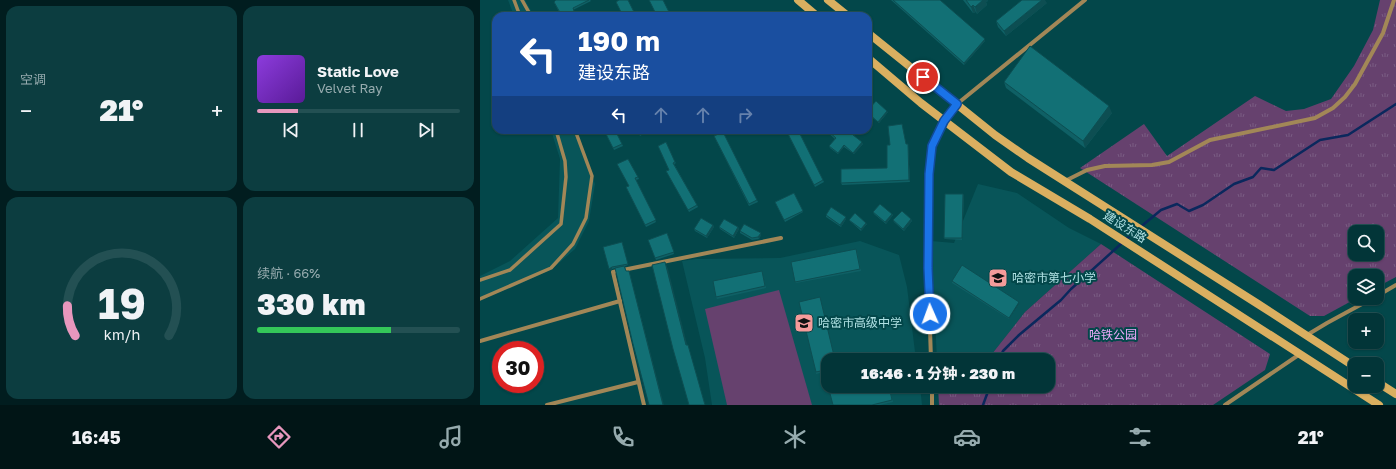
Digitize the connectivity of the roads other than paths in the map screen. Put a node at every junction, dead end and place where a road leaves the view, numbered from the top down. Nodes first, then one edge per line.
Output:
1 (514, 0) edge
2 (522, 0) edge
3 (798, 0) edge
4 (828, 0) edge
5 (1086, 0) edge
6 (1394, 0) edge
7 (518, 12) edge
8 (529, 12) edge
9 (812, 12) edge
10 (843, 12) edge
11 (872, 36) edge
12 (872, 61) edge
13 (957, 104) junction
14 (944, 121) junction
15 (557, 134) edge
16 (576, 134) edge
17 (1064, 181) junction
18 (781, 238) dead end
19 (480, 280) edge
20 (1396, 286) edge
21 (1384, 292) edge
22 (480, 299) edge
23 (620, 301) junction
24 (1360, 305) edge
25 (1307, 336) junction
26 (480, 341) edge
27 (931, 353) edge
28 (1301, 354) junction
29 (1348, 362) edge
30 (638, 382) junction
31 (1384, 386) edge
32 (932, 393) edge
33 (1396, 394) edge
34 (547, 405) edge
35 (644, 405) edge
36 (932, 405) edge
37 (1225, 405) edge
38 (1379, 405) edge

1 - 7 street
2 - 8 street
3 - 9 main road
4 - 10 main road
5 - 13 street
6 - 17 street
11 - 13 main road, 建设东路
12 - 14 main road, 建设东路
13 - 14 street
13 - 17 main road, 建设东路
14 - 27 street
14 - 28 main road, 建设东路
15 - 19 street
16 - 22 street
17 - 25 main road, 建设东路
18 - 23 street
20 - 21 street
23 - 26 street
23 - 30 street
24 - 25 street
25 - 29 main road, 建设东路
28 - 37 street
28 - 38 main road, 建设东路
30 - 34 street
30 - 35 street
31 - 33 main road
32 - 36 street

